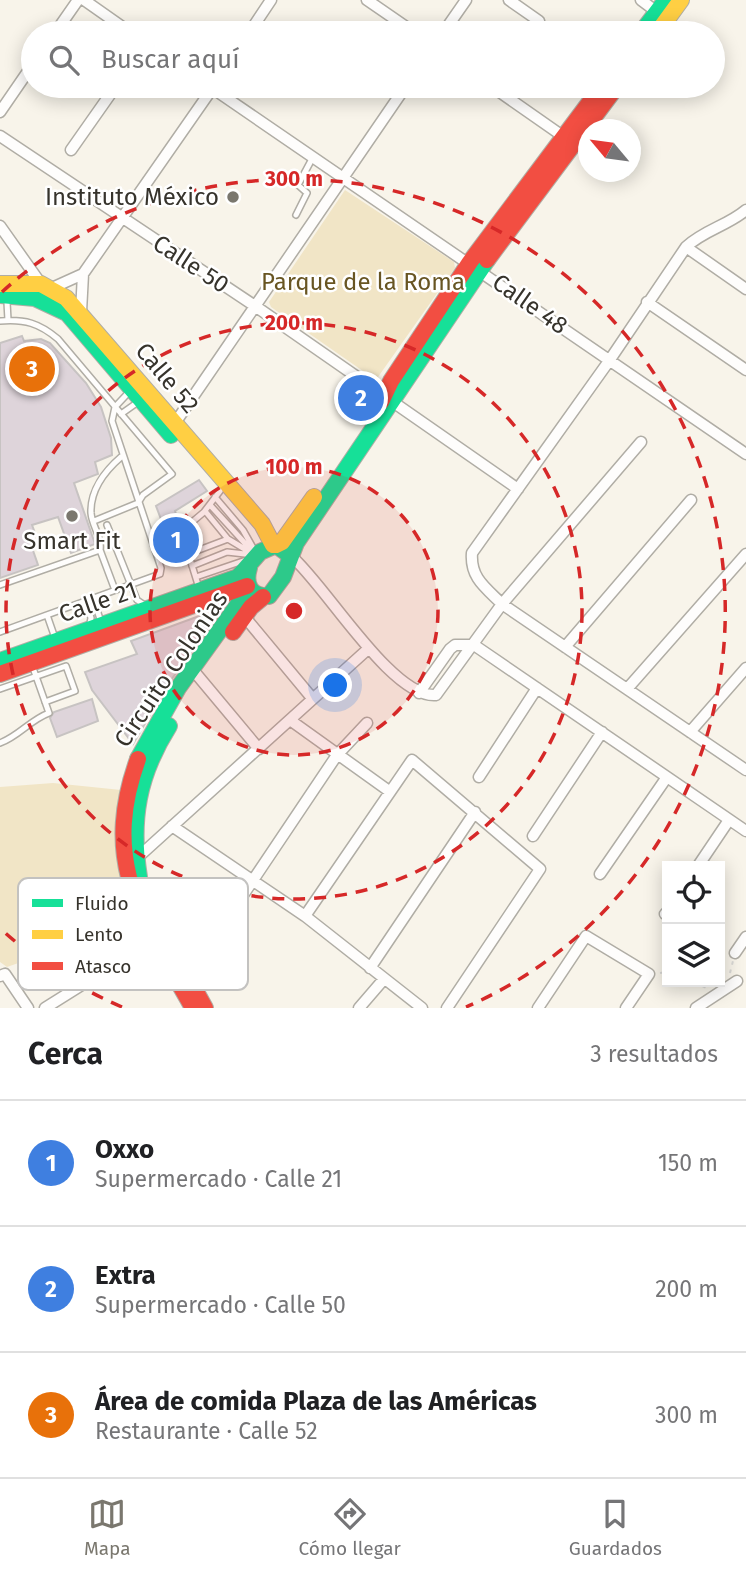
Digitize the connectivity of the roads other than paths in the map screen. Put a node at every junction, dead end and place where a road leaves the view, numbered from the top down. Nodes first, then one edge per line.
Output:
1 (78, 0) edge
2 (84, 0) edge
3 (271, 0) edge
4 (367, 0) edge
5 (466, 0) edge
6 (509, 0) edge
7 (642, 0) edge
8 (681, 0) edge
9 (662, 6) edge
10 (63, 21) edge
11 (114, 21) edge
12 (256, 21) edge
13 (398, 21) edge
14 (451, 21) edge
15 (539, 21) dead end
16 (650, 21) edge
17 (666, 21) edge
18 (21, 81) edge
19 (108, 98) edge
20 (204, 98) edge
21 (228, 98) edge
22 (398, 98) edge
23 (508, 98) edge
24 (593, 98) edge
25 (608, 98) edge
26 (0, 112) edge
27 (0, 136) edge
28 (564, 137) junction
29 (71, 150) dead end
30 (313, 157) junction
31 (342, 177) junction
32 (746, 210) edge
33 (296, 215) dead end
34 (121, 218) junction
35 (0, 226) edge
36 (686, 247) junction
37 (475, 266) junction
38 (83, 274) junction
39 (46, 286) junction
40 (746, 289) edge
41 (4, 291) edge
42 (648, 302) junction
43 (255, 306) junction
44 (81, 312) junction
45 (8, 320) junction
46 (0, 321) edge
47 (609, 361) junction
48 (746, 370) edge
49 (130, 388) junction
50 (388, 398) junction
51 (142, 401) junction
52 (116, 407) junction
53 (121, 414) junction
54 (175, 423) junction
55 (641, 442) dead end
56 (745, 451) edge
57 (121, 457) junction
58 (518, 489) junction
59 (221, 491) junction
60 (691, 500) dead end
61 (138, 503) junction
62 (210, 505) junction
63 (205, 511) junction
64 (94, 521) junction
65 (107, 525) dead end
66 (228, 538) junction
67 (100, 550) junction
68 (191, 553) junction
69 (263, 553) junction
70 (746, 554) edge
71 (290, 556) junction
72 (192, 566) junction
73 (285, 573) junction
74 (310, 577) junction
75 (131, 584) junction
76 (0, 585) edge
77 (200, 589) junction
78 (115, 590) junction
79 (254, 592) junction
80 (93, 598) junction
81 (86, 601) junction
82 (502, 604) junction
83 (149, 608) junction
84 (47, 615) junction
85 (244, 616) junction
86 (228, 621) junction
87 (99, 630) junction
88 (0, 632) edge
89 (56, 641) junction
90 (474, 645) junction
91 (565, 647) junction
92 (368, 649) junction
93 (0, 661) edge
94 (38, 668) junction
95 (746, 668) edge
96 (0, 674) edge
97 (197, 674) junction
98 (537, 688) junction
99 (0, 689) edge
100 (627, 689) junction
101 (419, 693) junction
102 (312, 698) junction
103 (45, 702) junction
104 (290, 720) junction
105 (367, 723) dead end
106 (602, 732) junction
107 (690, 732) junction
108 (0, 743) edge
109 (259, 749) junction
110 (337, 755) junction
111 (746, 770) edge
112 (479, 777) dead end
113 (667, 777) junction
114 (389, 791) junction
115 (475, 812) junction
116 (729, 820) junction
117 (172, 826) junction
118 (746, 831) edge
119 (533, 836) dead end
120 (136, 859) junction
121 (701, 861) edge
122 (600, 874) dead end
123 (133, 878) edge
124 (138, 878) edge
125 (248, 878) edge
126 (248, 878) edge
127 (252, 881) junction
128 (248, 887) edge
129 (305, 916) junction
130 (746, 937) edge
131 (735, 953) road end
132 (370, 968) junction
133 (2, 975) edge
134 (384, 979) junction
135 (727, 988) road end
136 (74, 990) edge
137 (187, 990) edge
138 (192, 990) edge
139 (28, 1008) edge
140 (46, 1008) edge
141 (193, 1008) edge
142 (205, 1008) edge
143 (359, 1008) edge
144 (422, 1008) edge
145 (447, 1008) edge
146 (538, 1008) edge
147 (626, 1008) edge
148 (696, 1008) edge

1 - 10 street
2 - 11 street
3 - 12 street
4 - 13 street
5 - 14 street
6 - 15 street
7 - 9 street
8 - 17 street
9 - 16 street
18 - 26 street
19 - 29 street
20 - 34 street
21 - 30 street, Calle 48
22 - 31 street
23 - 28 street
24 - 28 street
25 - 37 street
27 - 34 street, Calle 50
28 - 37 street
30 - 31 street, Calle 48
30 - 33 lane
31 - 37 street, Calle 48
31 - 43 street
32 - 36 street
34 - 38 street
34 - 43 street, Calle 50
35 - 39 street
36 - 40 street
36 - 42 street
37 - 47 street, Calle 48
37 - 50 street
38 - 39 street
38 - 44 street
39 - 41 street
39 - 44 street, Calle 52
41 - 45 lane
41 - 49 street, Calle 52
42 - 47 street
42 - 48 street
43 - 50 street, Calle 50
43 - 54 street
44 - 54 street, Calle 52
45 - 46 lane
45 - 52 lane
47 - 56 street, Calle 48
47 - 58 street
49 - 51 street, Calle 52
49 - 52 lane
50 - 58 street, Calle 50
50 - 69 street
50 - 71 street
51 - 53 lane
51 - 59 street, Calle 52
52 - 53 lane
52 - 57 lane
53 - 61 lane
54 - 59 street, Calle 52
55 - 82 street
57 - 61 lane
57 - 64 lane
58 - 82 street
59 - 62 lane
59 - 69 street, Calle 52
60 - 91 street
61 - 64 lane
61 - 75 lane
62 - 63 lane
62 - 69 lane
63 - 66 lane
63 - 68 lane
64 - 67 lane
65 - 75 lane
66 - 68 lane
66 - 69 lane
67 - 76 lane
67 - 78 lane
68 - 72 lane
69 - 71 street
69 - 72 lane
69 - 77 street, Calle 21
69 - 79 street
70 - 100 street
71 - 73 street
71 - 74 street
72 - 77 lane
73 - 74 street
73 - 79 street
74 - 92 street
75 - 78 lane
75 - 83 lane
77 - 79 street, Calle 21
77 - 83 street, Calle 21
77 - 86 street
77 - 87 street, Calle 21
78 - 80 lane
79 - 85 street, Circuito Colonias
79 - 86 street, Circuito Colonias
80 - 81 lane
80 - 87 lane
81 - 84 lane
81 - 87 lane
82 - 90 street
82 - 91 street
83 - 87 street, Calle 21
84 - 88 lane
84 - 89 lane
85 - 97 street, Circuito Colonias
85 - 102 street
86 - 97 street, Circuito Colonias
87 - 89 street, Calle 21
87 - 94 street, Calle 21
89 - 93 street, Calle 21
90 - 98 street
90 - 101 street
90 - 101 street
91 - 100 street
92 - 101 street
92 - 102 street
94 - 96 street, Calle 21
94 - 99 lane
94 - 103 lane
94 - 103 lane
95 - 107 street
97 - 109 street
97 - 120 street, Circuito Colonias
97 - 123 street, Circuito Colonias
98 - 106 street
98 - 112 street
100 - 107 street
102 - 104 street
103 - 108 lane
104 - 109 street
104 - 110 street
105 - 110 street
106 - 113 street
106 - 119 street
107 - 111 street
109 - 117 street
110 - 114 street
110 - 127 street
113 - 116 street
113 - 122 street
114 - 115 street
114 - 129 street
115 - 132 street
115 - 145 street
116 - 118 street
116 - 121 street
117 - 120 street
117 - 126 street
120 - 124 street, Circuito Colonias
125 - 127 street
127 - 128 street
127 - 129 street
129 - 132 street
130 - 131 street
132 - 134 street
133 - 139 street
134 - 143 street
134 - 144 street
135 - 148 street
136 - 140 street
137 - 141 street, Circuito Colonias
138 - 142 street, Circuito Colonias
146 - 147 street

